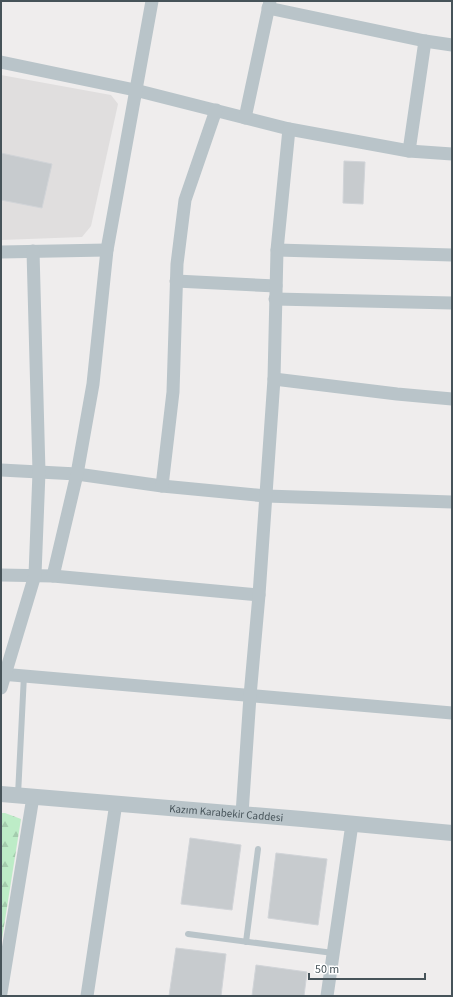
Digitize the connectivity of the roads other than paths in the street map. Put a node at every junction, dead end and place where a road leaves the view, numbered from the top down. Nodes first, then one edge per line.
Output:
1 (152, 1) edge
2 (269, 4) edge
3 (425, 41) junction
4 (452, 45) edge
5 (1, 62) edge
6 (136, 90) junction
7 (216, 110) junction
8 (245, 118) junction
9 (289, 129) junction
10 (409, 151) junction
11 (452, 154) edge
12 (108, 250) junction
13 (277, 250) junction
14 (33, 251) junction
15 (1, 252) edge
16 (452, 255) edge
17 (176, 281) junction
18 (275, 293) junction
19 (452, 304) edge
20 (274, 379) junction
21 (452, 399) edge
22 (1, 470) edge
23 (39, 472) junction
24 (77, 474) junction
25 (162, 486) junction
26 (266, 496) junction
27 (452, 502) edge
28 (1, 574) edge
29 (35, 575) junction
30 (53, 576) junction
31 (259, 595) junction
32 (3, 674) edge
33 (24, 675) junction
34 (1, 688) edge
35 (250, 696) junction
36 (452, 713) edge
37 (1, 794) edge
38 (26, 796) junction
39 (116, 803) junction
40 (242, 814) junction
41 (352, 824) junction
42 (452, 833) edge
43 (258, 849) dead end
44 (188, 934) dead end
45 (246, 942) junction
46 (333, 953) junction
47 (1, 993) edge
48 (87, 996) edge
49 (327, 996) edge

1 - 6 street
2 - 3 street
2 - 8 street
3 - 4 street
3 - 10 street
5 - 6 street
6 - 7 street
6 - 12 street
7 - 8 street
7 - 17 street
8 - 9 street
9 - 10 street
9 - 13 street
10 - 11 street
12 - 14 street
12 - 24 street
13 - 16 street
13 - 18 street
14 - 15 street
14 - 23 street
17 - 18 street
17 - 25 street
18 - 19 street
18 - 20 street
20 - 21 street
20 - 26 street
22 - 23 street
23 - 24 street
23 - 29 street
24 - 25 street
24 - 30 street
25 - 26 street
26 - 27 street
26 - 31 street
28 - 29 street
29 - 30 street
29 - 32 street
30 - 31 street
31 - 35 street
32 - 33 street
32 - 34 street
33 - 35 street
33 - 38 lane
35 - 36 street
35 - 40 street
37 - 38 street, Kazım Karabekir Caddesi
38 - 39 street, Kazım Karabekir Caddesi
38 - 47 street
39 - 40 street, Kazım Karabekir Caddesi
39 - 48 street
40 - 41 street, Kazım Karabekir Caddesi
41 - 42 street, Kazım Karabekir Caddesi
41 - 46 street
43 - 45 lane
44 - 45 lane
45 - 46 lane
46 - 49 street

